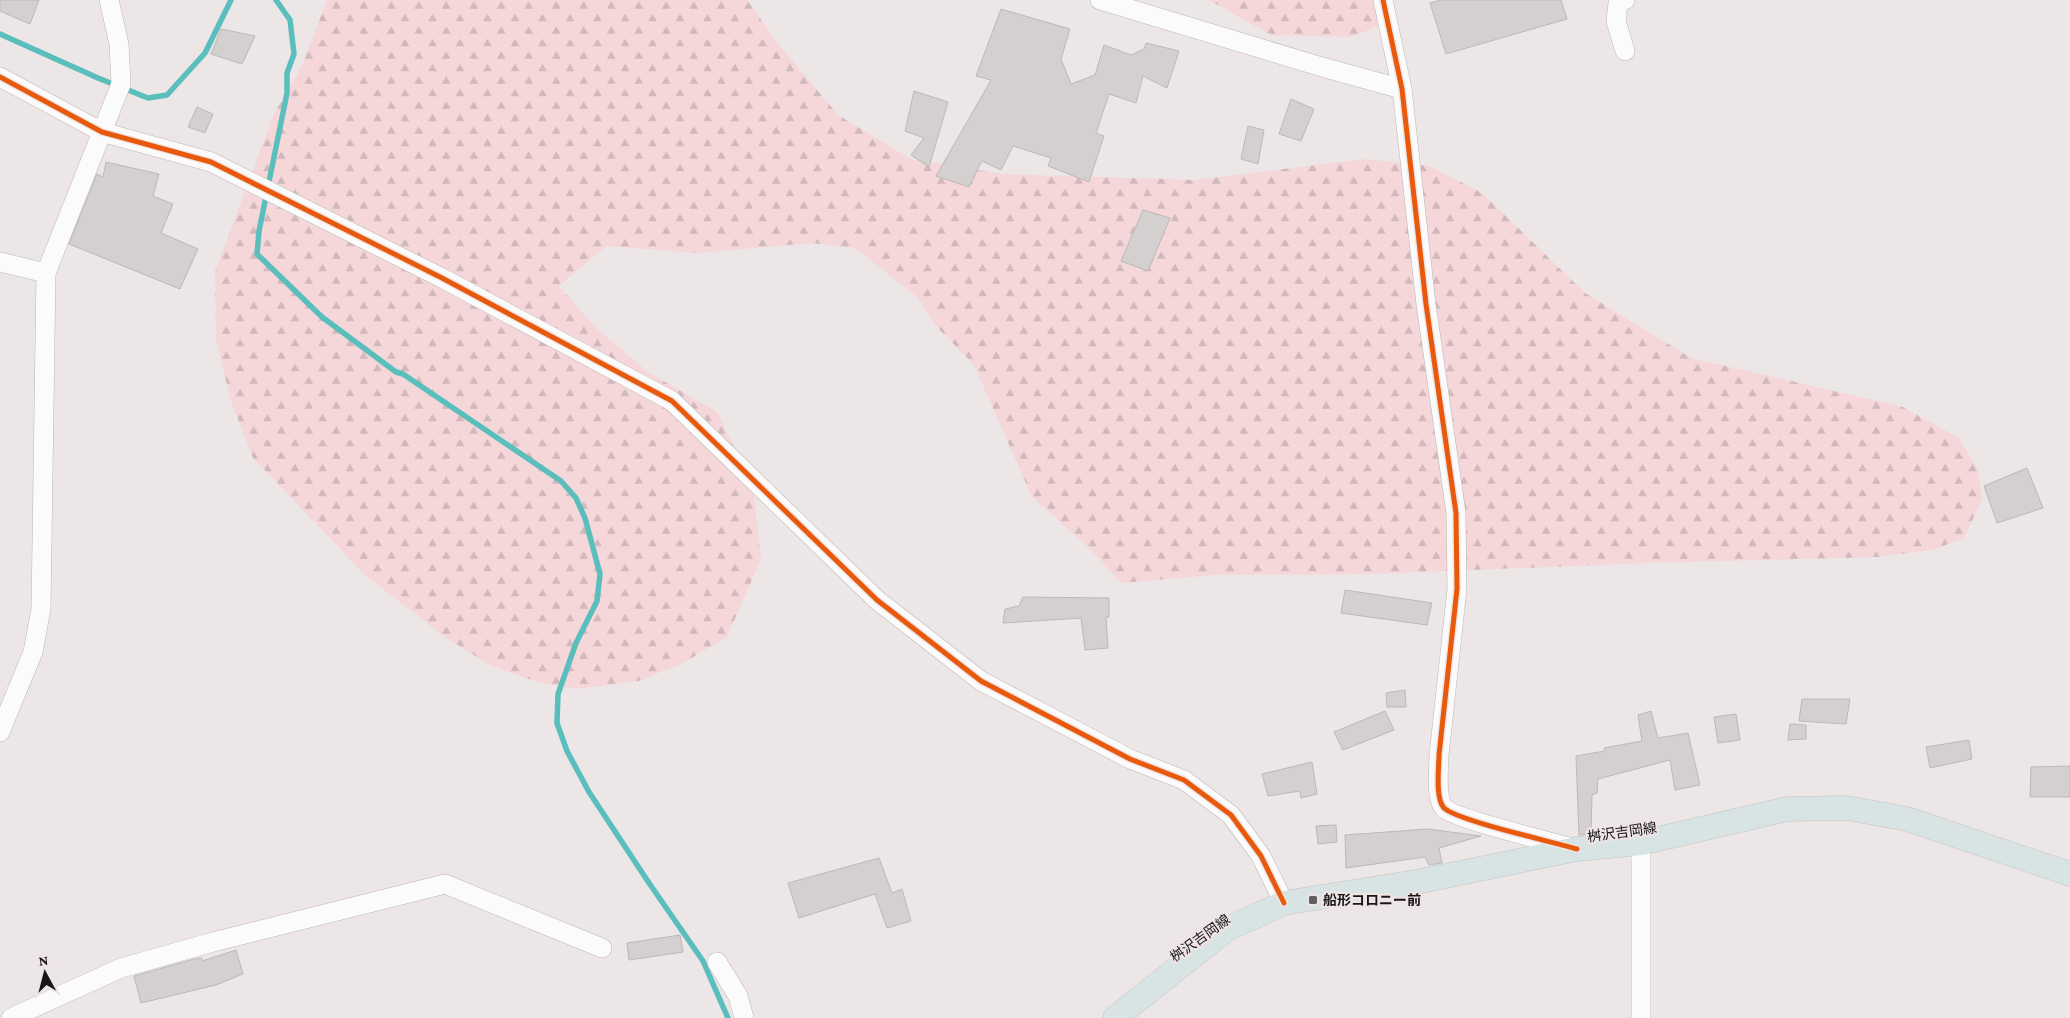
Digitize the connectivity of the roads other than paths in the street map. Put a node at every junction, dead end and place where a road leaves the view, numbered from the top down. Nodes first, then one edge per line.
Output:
1 (109, 0) edge
2 (1100, 0) edge
3 (1383, 0) edge
4 (1625, 0) edge
5 (1625, 51) dead end
6 (0, 77) edge
7 (1402, 89) junction
8 (102, 132) junction
9 (0, 262) edge
10 (46, 273) junction
11 (0, 732) edge
12 (1641, 843) junction
13 (1577, 849) junction
14 (2070, 874) edge
15 (1284, 902) junction
16 (602, 948) dead end
17 (717, 962) dead end
18 (10, 1018) edge
19 (744, 1018) edge
20 (1115, 1018) edge
21 (1641, 1018) edge

1 - 8 street
2 - 7 street
3 - 7 street
4 - 5 street
6 - 8 street
7 - 13 street
8 - 10 street
8 - 15 street
9 - 10 street
10 - 11 street
12 - 13 main road, 桝沢吉岡線
12 - 14 main road, 桝沢吉岡線
12 - 21 street
13 - 15 main road, 桝沢吉岡線
15 - 20 main road, 桝沢吉岡線
16 - 18 street
17 - 19 street

